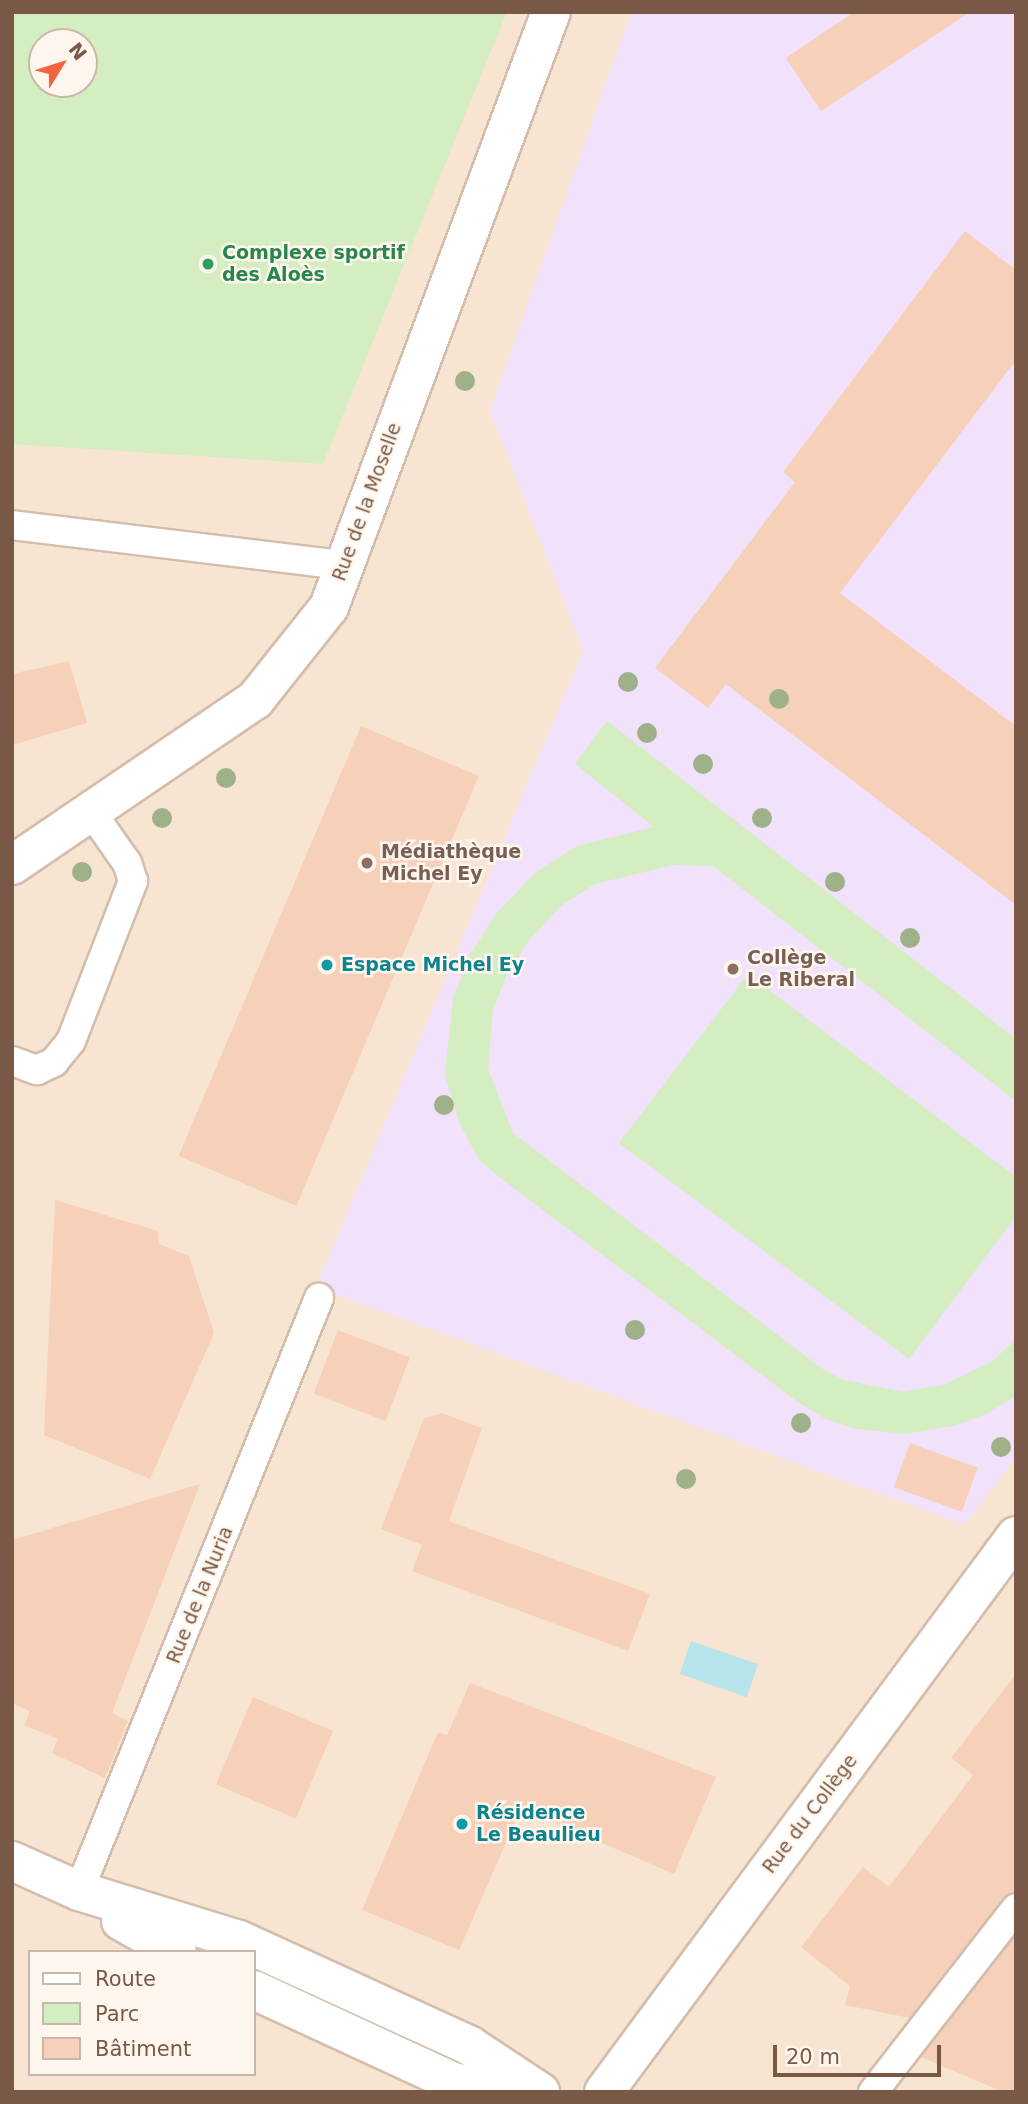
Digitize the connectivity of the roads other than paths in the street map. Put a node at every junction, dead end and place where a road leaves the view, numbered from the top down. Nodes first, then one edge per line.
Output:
1 (551, 12) edge
2 (12, 525) edge
3 (344, 565) junction
4 (92, 813) junction
5 (12, 865) edge
6 (12, 1061) edge
7 (319, 1298) dead end
8 (1016, 1536) edge
9 (12, 1861) edge
10 (79, 1891) junction
11 (1016, 1908) edge
12 (173, 1950) edge
13 (256, 1991) edge
14 (498, 2092) edge
15 (540, 2092) edge
16 (604, 2092) edge
17 (873, 2092) edge

1 - 3 street, Rue de la Moselle
2 - 3 lane
3 - 4 street, Rue de la Moselle
4 - 5 street, Rue de la Moselle
4 - 6 lane
7 - 10 lane, Rue de la Nuria
8 - 16 street, Rue du Collège
9 - 10 street
10 - 12 street
10 - 15 street
11 - 17 lane
13 - 14 street

